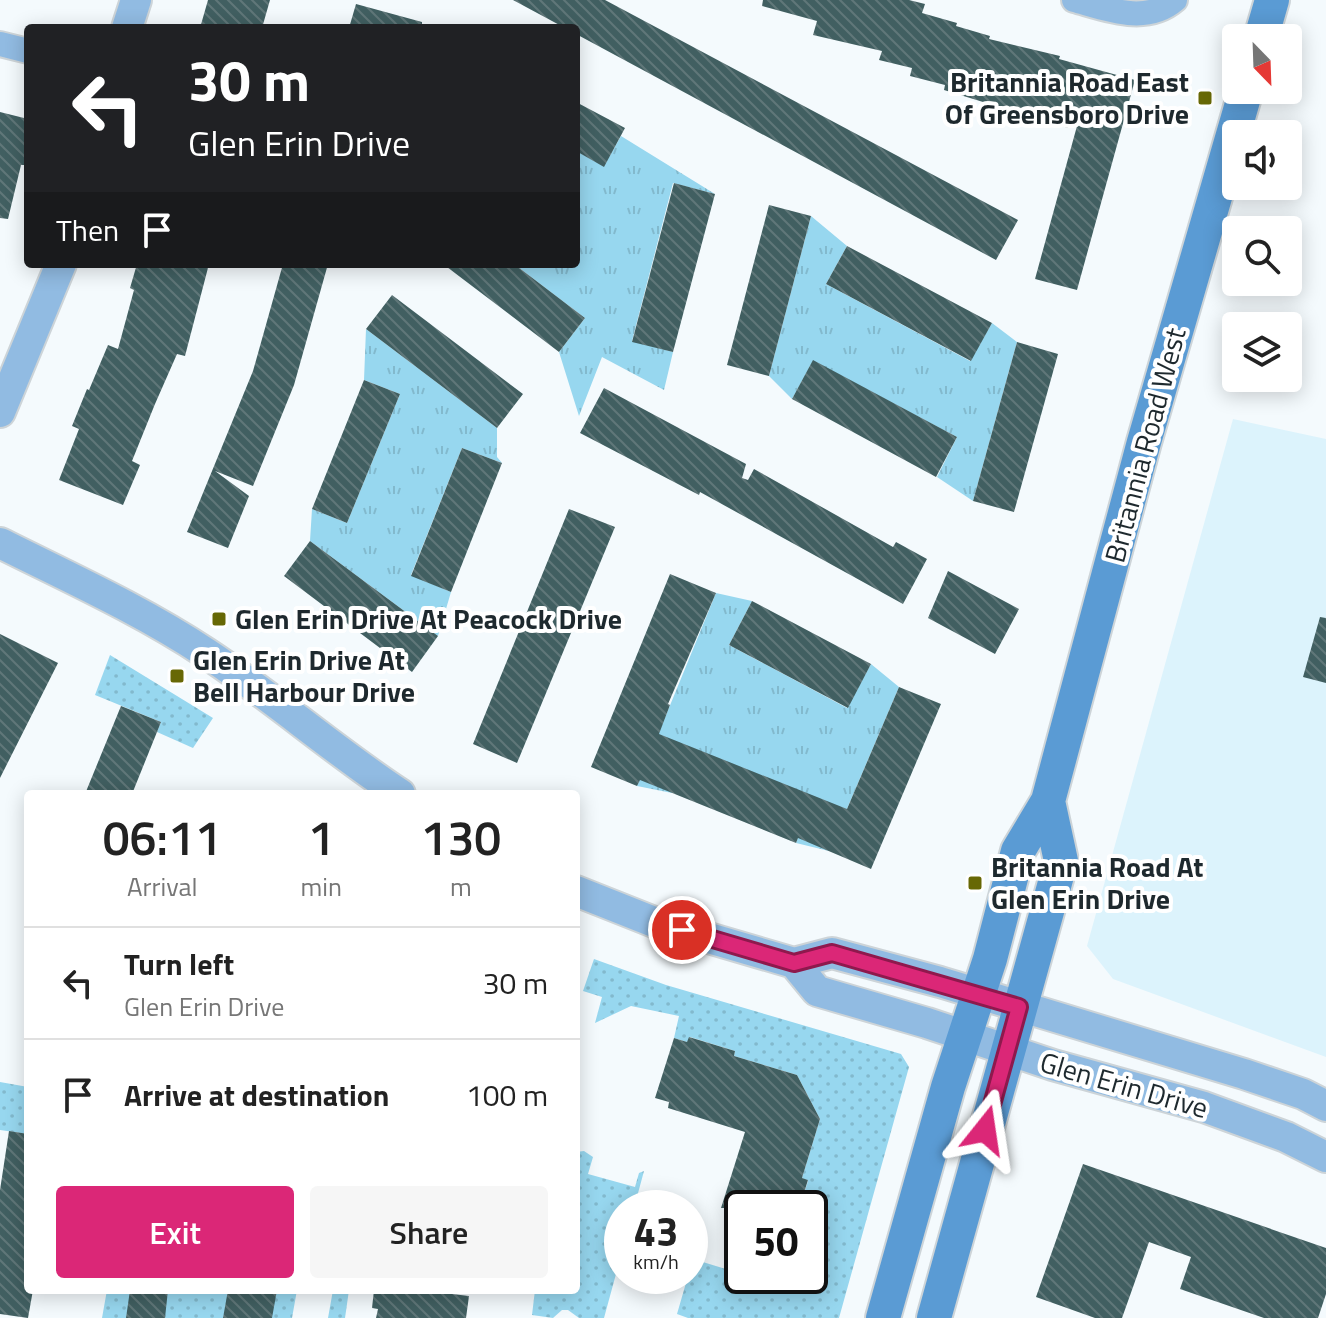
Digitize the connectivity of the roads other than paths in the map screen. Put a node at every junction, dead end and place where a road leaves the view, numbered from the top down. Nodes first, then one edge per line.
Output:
1 (136, 0) edge
2 (1074, 0) edge
3 (1175, 0) edge
4 (1272, 0) edge
5 (128, 24) edge
6 (1265, 24) edge
7 (0, 44) edge
8 (24, 50) edge
9 (1242, 104) edge
10 (59, 268) edge
11 (0, 412) edge
12 (0, 543) edge
13 (395, 790) edge
14 (1048, 801) junction
15 (580, 893) edge
16 (794, 963) junction
17 (978, 994) junction
18 (1019, 1007) junction
19 (964, 1035) junction
20 (1007, 1050) junction
21 (1326, 1106) edge
22 (1326, 1157) edge
23 (883, 1318) edge
24 (934, 1318) edge

1 - 5 street
2 - 3 street
4 - 6 main road
7 - 8 street
9 - 14 main road, Britannia Road West
10 - 11 street
12 - 13 street
14 - 17 main road, Britannia Road West
14 - 18 main road, Britannia Road West
15 - 16 street
16 - 17 street, Glen Erin Drive
16 - 19 street, Glen Erin Drive
17 - 18 street, Glen Erin Drive
17 - 19 main road, Britannia Road West
18 - 20 main road, Britannia Road West
18 - 21 street, Glen Erin Drive
19 - 20 street, Glen Erin Drive
19 - 23 main road, Britannia Road West
20 - 22 street, Glen Erin Drive
20 - 24 main road, Britannia Road West

